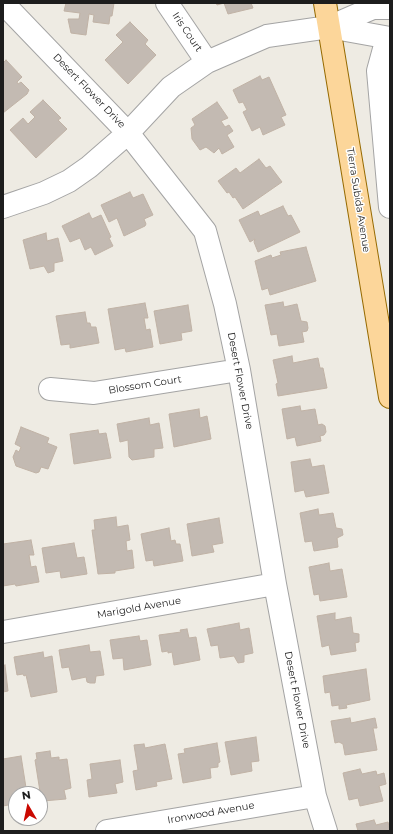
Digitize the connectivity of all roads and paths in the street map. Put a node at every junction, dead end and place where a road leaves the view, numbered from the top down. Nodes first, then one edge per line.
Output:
1 (3, 3) edge
2 (167, 3) edge
3 (325, 3) edge
4 (390, 8) edge
5 (329, 27) junction
6 (388, 38) edge
7 (206, 62) junction
8 (128, 133) junction
9 (3, 207) edge
10 (390, 207) edge
11 (239, 370) junction
12 (50, 389) dead end
13 (390, 397) edge
14 (275, 584) junction
15 (3, 632) edge
16 (315, 796) junction
17 (107, 831) edge
18 (326, 831) edge

1 - 8 street, Desert Flower Drive
2 - 7 street, Iris Court
3 - 5 main road, Tierra Subida Avenue
4 - 5 street
5 - 6 street
5 - 7 street
5 - 13 main road, Tierra Subida Avenue
6 - 10 street
7 - 8 street
8 - 9 street
8 - 11 street, Desert Flower Drive
11 - 12 street, Blossom Court
11 - 14 street, Desert Flower Drive
14 - 15 street, Marigold Avenue
14 - 16 street, Desert Flower Drive
16 - 17 street, Ironwood Avenue
16 - 18 street, Desert Flower Drive

